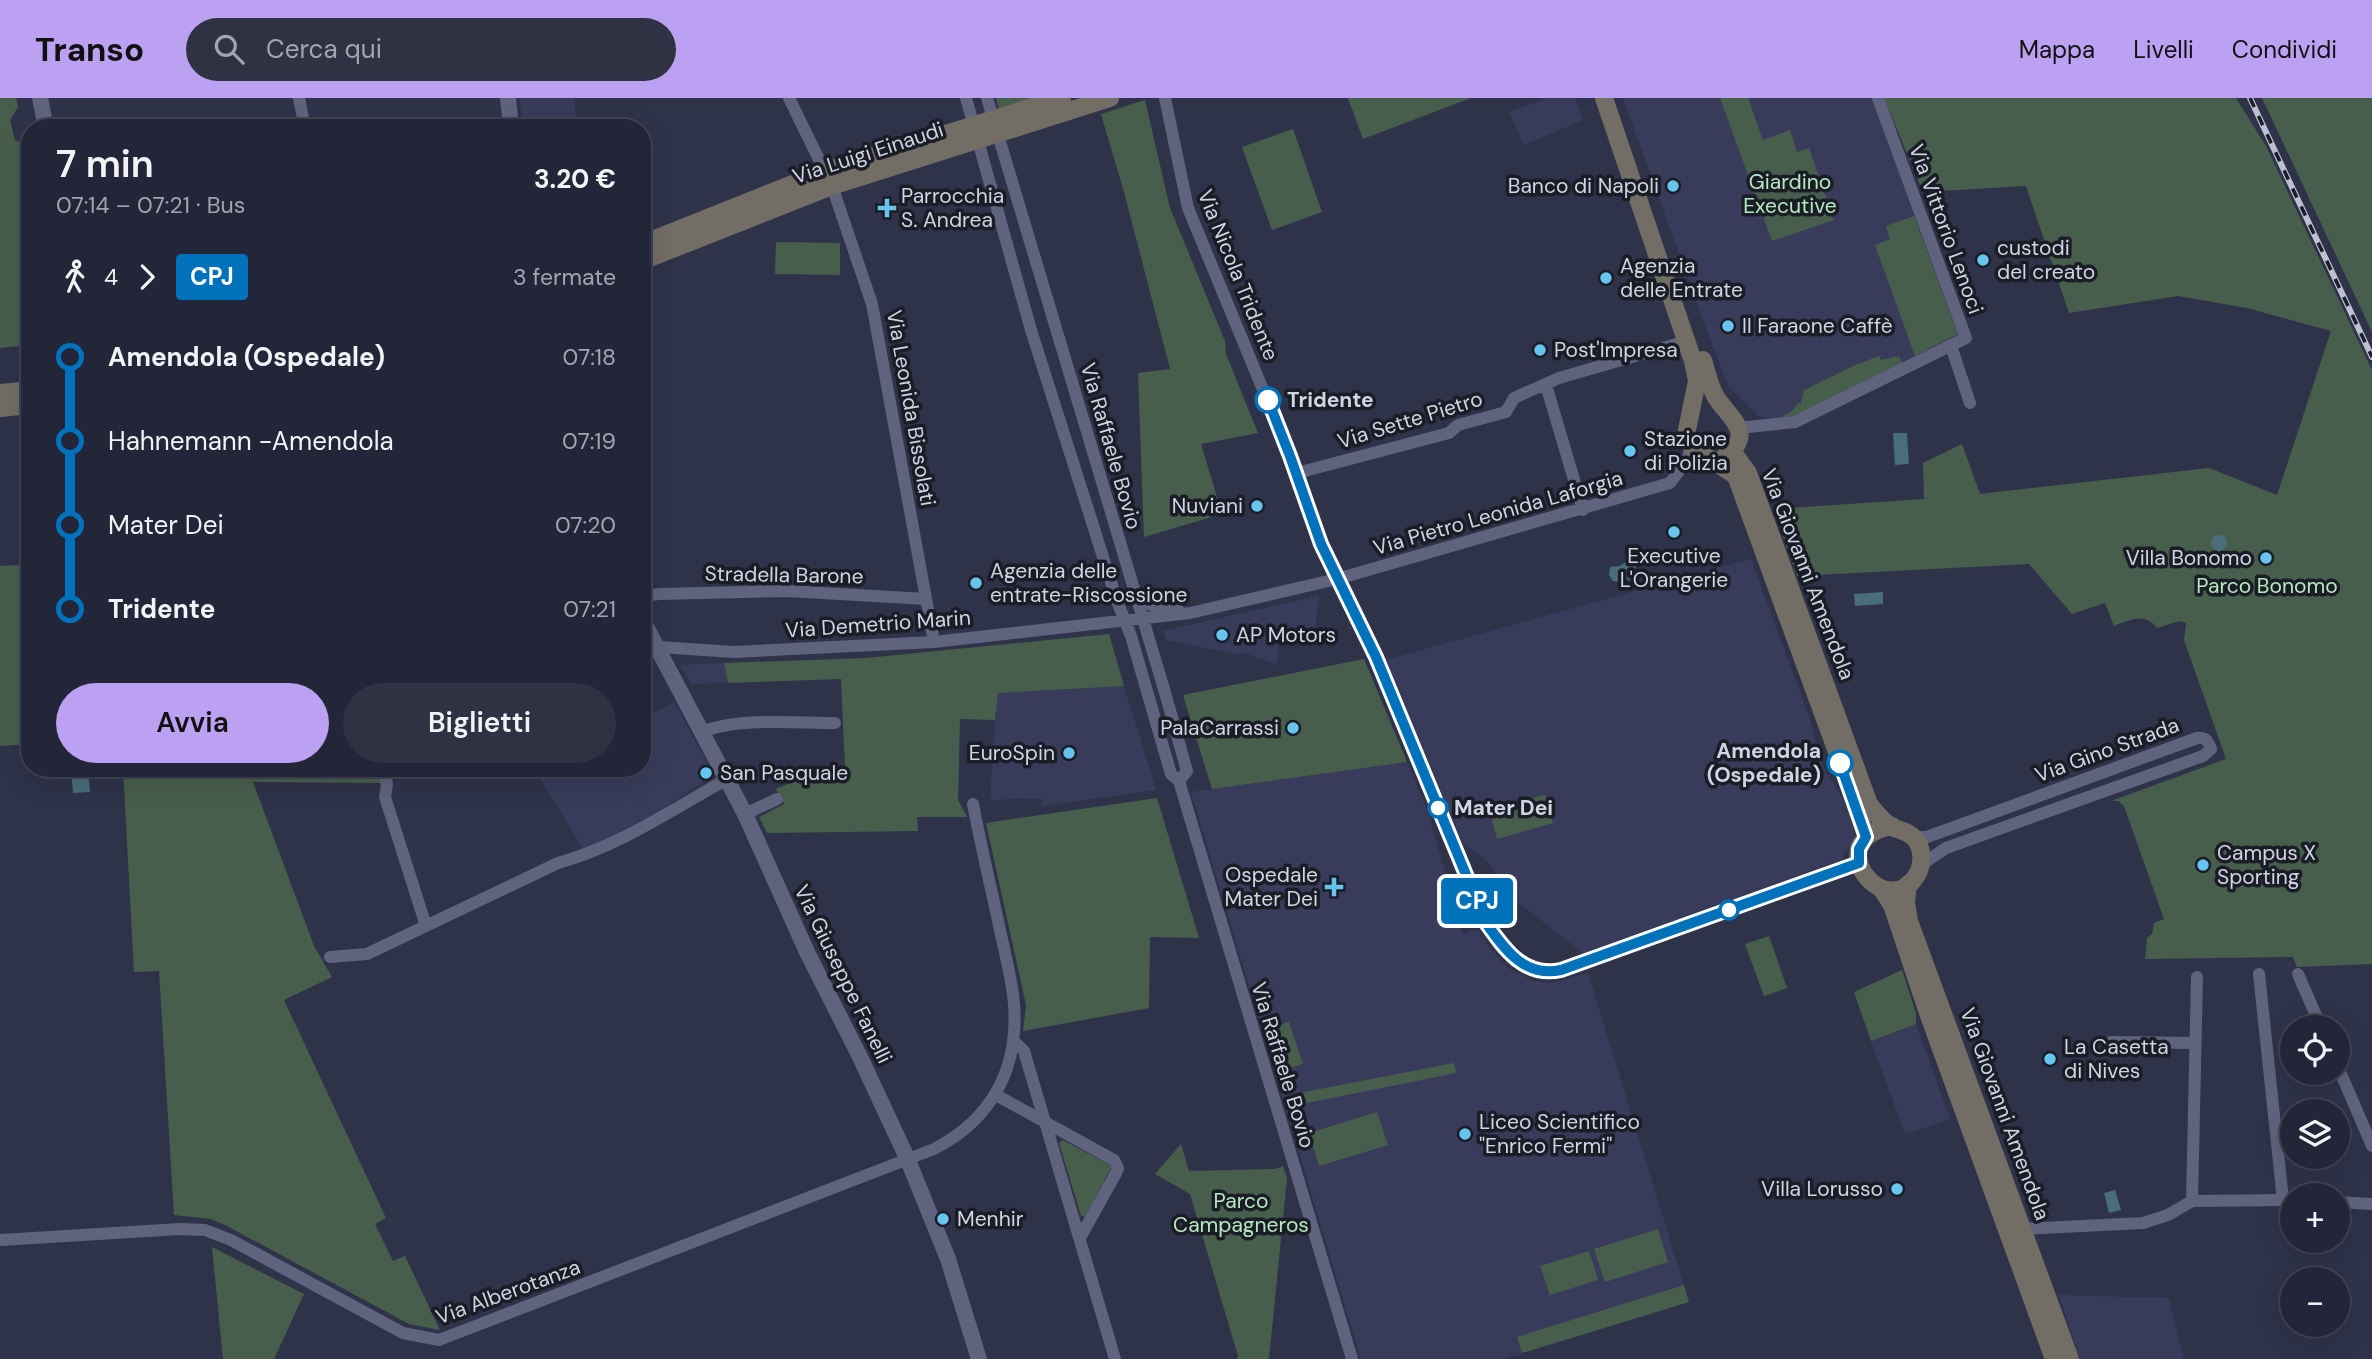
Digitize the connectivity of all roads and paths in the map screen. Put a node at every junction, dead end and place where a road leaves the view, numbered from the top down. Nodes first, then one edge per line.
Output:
1 (40, 98) edge
2 (299, 98) edge
3 (508, 98) edge
4 (789, 98) edge
5 (966, 98) edge
6 (986, 98) edge
7 (1062, 98) edge
8 (1110, 98) edge
9 (1165, 98) edge
10 (1604, 98) edge
11 (1614, 98) edge
12 (1878, 98) edge
13 (44, 119) edge
14 (303, 119) edge
15 (510, 119) edge
16 (996, 127) junction
17 (976, 133) junction
18 (829, 178) junction
19 (651, 241) edge
20 (1030, 242) junction
21 (1008, 249) junction
22 (651, 257) edge
23 (1687, 341) junction
24 (1951, 346) junction
25 (1067, 364) junction
26 (1044, 370) junction
27 (1546, 385) junction
28 (21, 391) edge
29 (0, 393) edge
30 (1970, 403) dead end
31 (21, 406) edge
32 (0, 408) edge
33 (1724, 409) junction
34 (1689, 421) junction
35 (1739, 428) junction
36 (1691, 447) junction
37 (1732, 450) junction
38 (1711, 459) junction
39 (1297, 473) junction
40 (1583, 510) junction
41 (1125, 560) junction
42 (1106, 566) junction
43 (1337, 579) junction
44 (651, 594) edge
45 (1136, 598) junction
46 (926, 599) junction
47 (1190, 613) junction
48 (1142, 620) junction
49 (1125, 622) junction
50 (651, 635) edge
51 (934, 642) junction
52 (658, 648) junction
53 (835, 723) dead end
54 (702, 732) junction
55 (385, 777) edge
56 (727, 779) junction
57 (1179, 782) junction
58 (777, 799) dead end
59 (973, 803) dead end
60 (745, 814) junction
61 (1892, 826) junction
62 (1866, 837) junction
63 (1913, 837) junction
64 (1859, 863) junction
65 (1921, 865) junction
66 (1908, 884) junction
67 (1881, 888) junction
68 (426, 926) junction
69 (330, 957) dead end
70 (2259, 974) dead end
71 (2298, 974) dead end
72 (2197, 977) dead end
73 (2316, 1015) edge
74 (1013, 1040) junction
75 (2112, 1042) dead end
76 (2195, 1043) junction
77 (2346, 1085) edge
78 (996, 1096) junction
79 (1047, 1124) junction
80 (2372, 1146) edge
81 (908, 1160) junction
82 (2286, 1183) edge
83 (2280, 1200) edge
84 (2192, 1201) junction
85 (2350, 1203) edge
86 (2372, 1204) edge
87 (2022, 1229) junction
88 (1080, 1238) junction
89 (0, 1240) edge
90 (979, 1359) edge
91 (1115, 1359) edge
92 (1352, 1359) edge
93 (2054, 1359) edge
94 (2070, 1359) edge

1 - 13 street
2 - 14 street
3 - 15 street
4 - 18 street, Via Leonida Bissolati
5 - 17 street, Via Raffaele Bovio
6 - 16 street, Via Raffaele Bovio
7 - 16 main road, Via Luigi Einaudi
8 - 16 main road, Via Luigi Einaudi
9 - 39 street, Via Nicola Tridente
10 - 23 main road
11 - 33 main road
12 - 24 street, Via Vittorio Lenoci
16 - 17 main road, Via Luigi Einaudi
16 - 20 street, Via Raffaele Bovio
17 - 18 main road, Via Luigi Einaudi
17 - 21 street, Via Raffaele Bovio
18 - 19 main road, Via Luigi Einaudi
18 - 22 main road, Via Luigi Einaudi
18 - 46 street, Via Leonida Bissolati
20 - 21 street
20 - 25 street, Via Raffaele Bovio
21 - 26 street, Via Raffaele Bovio
23 - 27 street, Via Sette Pietro
23 - 34 main road
24 - 30 street
24 - 35 street
25 - 26 street
25 - 41 street, Via Raffaele Bovio
26 - 42 street, Via Raffaele Bovio
27 - 39 street, Via Sette Pietro
27 - 40 street
28 - 29 main road
31 - 32 main road
33 - 34 main road
33 - 35 main road
34 - 36 main road
35 - 37 main road
36 - 38 main road, Via Giovanni Amendola
36 - 40 street, Via Pietro Leonida Laforgia
37 - 38 main road
37 - 61 main road, Via Giovanni Amendola
38 - 62 main road, Via Giovanni Amendola
39 - 43 street, Via Nicola Tridente
40 - 43 street, Via Pietro Leonida Laforgia
41 - 42 street
41 - 45 street, Via Raffaele Bovio
42 - 49 street, Via Raffaele Bovio
43 - 47 street, Via Pietro Leonida Laforgia
43 - 64 street, Via Nicola Tridente
44 - 46 street, Stradella Barone
45 - 47 street
45 - 48 street, Via Raffaele Bovio
46 - 51 street, Via Leonida Bissolati
47 - 48 street, Via Demetrio Marin
48 - 49 street, Via Demetrio Marin
48 - 57 street, Via Raffaele Bovio
49 - 51 street, Via Demetrio Marin
49 - 57 street, Via Raffaele Bovio
50 - 52 street, Via Giuseppe Fanelli
51 - 52 street, Via Demetrio Marin
52 - 54 street, Via Giuseppe Fanelli
53 - 54 street
54 - 56 street, Via Giuseppe Fanelli
55 - 68 street
56 - 60 street, Via Giuseppe Fanelli
56 - 68 street
57 - 92 street, Via Raffaele Bovio
58 - 60 street
59 - 74 street
60 - 81 street, Via Giuseppe Fanelli
61 - 62 main road
61 - 63 main road, Via Giovanni Amendola
62 - 64 main road
63 - 65 main road
63 - 65 street, Via Gino Strada
64 - 67 main road, Via Giovanni Amendola
65 - 66 main road
66 - 67 main road
66 - 87 main road, Via Giovanni Amendola
67 - 93 main road, Via Giovanni Amendola
68 - 69 street
70 - 82 street
71 - 73 street
72 - 76 street
74 - 78 street
74 - 79 street
75 - 76 street
76 - 84 street
77 - 80 street
78 - 79 street
78 - 81 street
79 - 88 street
79 - 88 street
81 - 89 street, Via Alberotanza
81 - 90 street, Via Giuseppe Fanelli
83 - 84 street
84 - 87 street
85 - 86 street
87 - 94 main road, Via Giovanni Amendola
88 - 91 street

